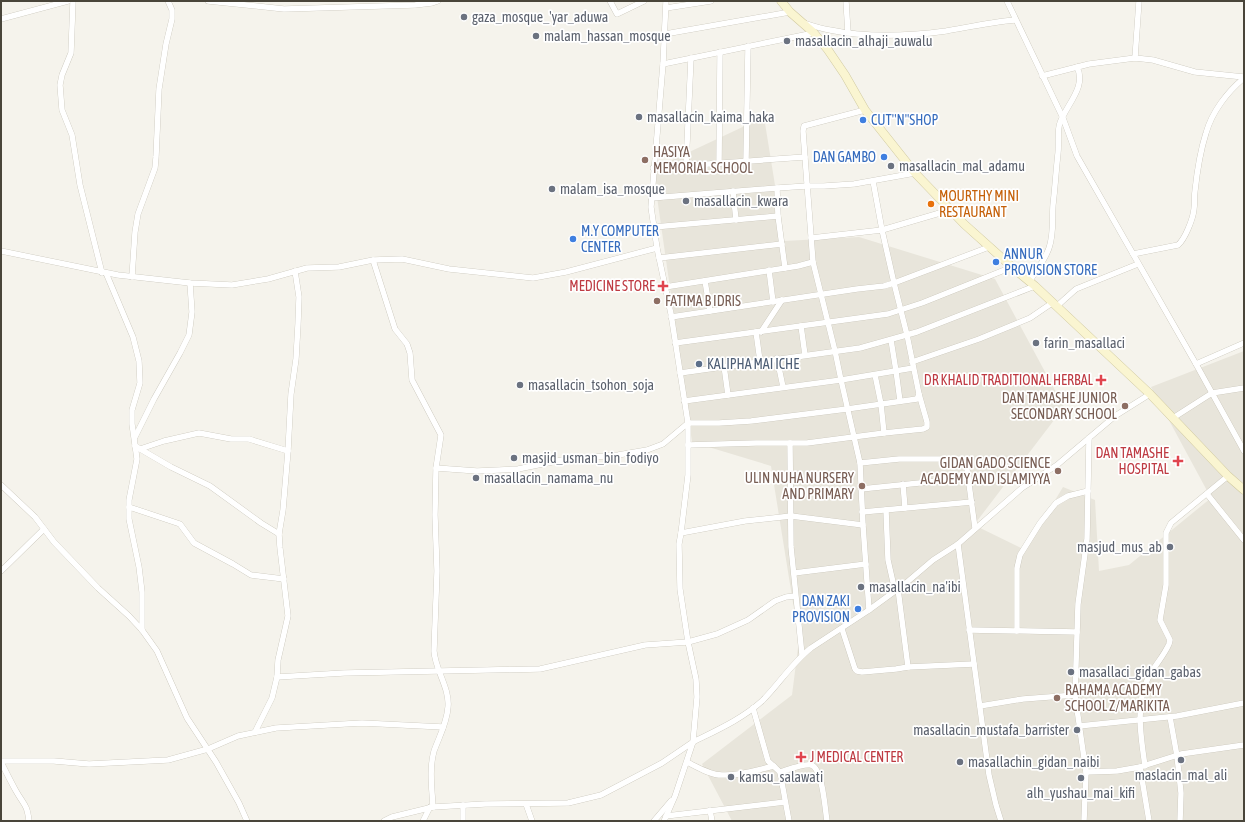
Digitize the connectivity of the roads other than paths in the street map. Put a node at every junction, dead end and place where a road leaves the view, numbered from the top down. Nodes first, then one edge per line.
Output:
1 (68, 1) edge
2 (73, 1) edge
3 (168, 1) edge
4 (208, 1) edge
5 (438, 1) edge
6 (610, 1) edge
7 (644, 1) edge
8 (666, 1) edge
9 (711, 1) edge
10 (781, 1) edge
11 (846, 1) edge
12 (1007, 1) edge
13 (1139, 1) edge
14 (666, 8) junction
15 (790, 12) junction
16 (1, 19) edge
17 (1015, 20) junction
18 (803, 23) junction
19 (814, 33) junction
20 (848, 33) junction
21 (665, 34) junction
22 (748, 46) junction
23 (720, 52) junction
24 (691, 58) junction
25 (1135, 58) junction
26 (663, 64) junction
27 (1077, 67) junction
28 (1042, 76) junction
29 (1244, 78) edge
30 (865, 110) junction
31 (1063, 118) junction
32 (804, 156) junction
33 (746, 161) junction
34 (719, 164) junction
35 (686, 166) junction
36 (653, 168) junction
37 (915, 173) junction
38 (873, 181) junction
39 (807, 186) junction
40 (777, 188) junction
41 (734, 191) junction
42 (651, 198) junction
43 (950, 210) junction
44 (778, 216) junction
45 (736, 220) junction
46 (654, 227) junction
47 (882, 230) junction
48 (811, 238) junction
49 (782, 244) junction
50 (989, 247) junction
51 (657, 248) junction
52 (1, 251) edge
53 (1133, 254) junction
54 (659, 258) junction
55 (373, 260) junction
56 (813, 262) junction
57 (1138, 264) junction
58 (1012, 267) junction
59 (785, 268) junction
60 (769, 270) junction
61 (295, 271) junction
62 (104, 273) junction
63 (132, 277) junction
64 (705, 281) junction
65 (190, 283) junction
66 (894, 283) junction
67 (1032, 284) junction
68 (665, 287) junction
69 (822, 294) junction
70 (782, 300) junction
71 (773, 302) junction
72 (1055, 305) junction
73 (900, 310) junction
74 (710, 311) junction
75 (671, 317) junction
76 (828, 323) junction
77 (801, 326) junction
78 (758, 332) junction
79 (907, 335) junction
80 (891, 340) junction
81 (675, 343) junction
82 (1244, 343) edge
83 (835, 351) junction
84 (805, 355) junction
85 (777, 358) junction
86 (760, 361) junction
87 (1196, 364) junction
88 (913, 365) junction
89 (724, 366) junction
90 (896, 371) junction
91 (680, 373) junction
92 (875, 375) junction
93 (840, 380) junction
94 (783, 387) junction
95 (1244, 388) edge
96 (1212, 393) junction
97 (919, 394) junction
98 (1150, 394) junction
99 (728, 395) junction
100 (684, 401) junction
101 (900, 401) junction
102 (881, 404) junction
103 (847, 409) junction
104 (1173, 418) junction
105 (688, 423) junction
106 (884, 433) junction
107 (134, 437) junction
108 (855, 437) junction
109 (1089, 438) junction
110 (790, 443) junction
111 (688, 446) junction
112 (138, 448) junction
113 (288, 451) junction
114 (1244, 451) edge
115 (860, 463) junction
116 (436, 468) junction
117 (1228, 476) junction
118 (968, 478) junction
119 (903, 484) junction
120 (1, 485) edge
121 (861, 489) junction
122 (1244, 490) edge
123 (1088, 491) junction
124 (1207, 494) junction
125 (972, 502) junction
126 (129, 507) junction
127 (905, 508) junction
128 (886, 510) junction
129 (862, 512) junction
130 (791, 516) junction
131 (863, 525) junction
132 (975, 528) junction
133 (44, 529) junction
134 (681, 533) junction
135 (279, 534) junction
136 (1244, 540) edge
137 (958, 544) junction
138 (866, 564) junction
139 (1, 571) edge
140 (794, 573) junction
141 (284, 579) junction
142 (897, 590) junction
143 (795, 596) junction
144 (869, 610) junction
145 (842, 629) junction
146 (142, 630) junction
147 (969, 630) junction
148 (1018, 631) junction
149 (1077, 632) junction
150 (688, 642) junction
151 (802, 655) junction
152 (974, 664) junction
153 (908, 667) junction
154 (439, 670) junction
155 (277, 677) junction
156 (1075, 695) junction
157 (1244, 703) edge
158 (980, 706) junction
159 (753, 708) junction
160 (1170, 717) junction
161 (1139, 720) junction
162 (1079, 726) junction
163 (443, 727) junction
164 (255, 732) junction
165 (693, 742) junction
166 (1244, 745) edge
167 (208, 750) junction
168 (1177, 756) junction
169 (1, 762) edge
170 (687, 762) junction
171 (774, 766) junction
172 (1142, 767) junction
173 (6, 771) junction
174 (780, 772) junction
175 (1086, 772) junction
176 (1, 777) edge
177 (675, 796) junction
178 (785, 802) junction
179 (526, 804) junction
180 (463, 805) junction
181 (431, 807) junction
182 (710, 810) junction
183 (665, 818) edge
184 (29, 821) edge
185 (247, 821) edge
186 (384, 821) edge
187 (423, 821) edge
188 (463, 821) edge
189 (532, 821) edge
190 (654, 821) edge
191 (712, 821) edge
192 (789, 821) edge
193 (827, 821) edge
194 (1001, 821) edge
195 (1084, 821) edge
196 (1149, 821) edge
197 (1180, 821) edge

1 - 16 street
2 - 62 street
3 - 63 street
4 - 5 street
6 - 7 street
8 - 14 street
9 - 14 street
10 - 15 street
11 - 20 street
12 - 17 street
13 - 25 street
14 - 21 street
15 - 18 street
15 - 21 street
17 - 20 street
17 - 28 street
18 - 19 street
18 - 20 street
19 - 22 street
19 - 30 street
21 - 26 street
22 - 23 street
22 - 33 street
23 - 24 street
23 - 34 street
24 - 26 street
24 - 35 street
25 - 27 street
25 - 29 street
26 - 36 street
27 - 28 street
27 - 31 street
28 - 31 street
29 - 53 street
30 - 32 street
30 - 37 street
31 - 53 street
31 - 67 street
32 - 33 street
32 - 39 street
33 - 34 street
34 - 35 street
35 - 36 street
36 - 42 street
37 - 38 street
37 - 43 street
38 - 39 street
38 - 47 street
39 - 40 street
39 - 48 street
40 - 41 street
40 - 44 street
41 - 42 street
41 - 45 street
42 - 46 street
43 - 47 street
43 - 50 street
44 - 45 street
44 - 49 street
45 - 46 street
46 - 51 street
47 - 48 street
47 - 66 street
48 - 56 street
49 - 54 street
49 - 59 street
50 - 58 street
50 - 66 street
51 - 54 street
51 - 55 street
52 - 62 street
53 - 57 street
54 - 68 street
55 - 61 street
55 - 116 street
56 - 59 street
56 - 69 street
57 - 72 street
57 - 87 street
58 - 67 street
58 - 73 street
59 - 60 street
60 - 64 street
60 - 71 street
61 - 65 street
61 - 113 street
62 - 63 street
62 - 107 street
63 - 65 street
64 - 68 street
64 - 74 street
65 - 107 street
66 - 69 street
66 - 73 street
67 - 72 street
67 - 79 street
68 - 75 street
69 - 70 street
69 - 76 street
70 - 71 street
70 - 78 street
71 - 74 street
72 - 88 street
72 - 98 street
73 - 76 street
73 - 79 street
74 - 75 street
75 - 81 street
76 - 77 street
76 - 83 street
77 - 78 street
77 - 84 street
78 - 81 street
78 - 86 street
79 - 80 street
79 - 88 street
80 - 83 street
80 - 90 street
81 - 91 street
82 - 87 street
83 - 84 street
83 - 93 street
84 - 85 street
85 - 86 street
85 - 94 street
86 - 89 street
87 - 96 street
88 - 90 street
88 - 97 street
89 - 91 street
89 - 99 street
90 - 92 street
90 - 101 street
91 - 100 street
92 - 93 street
92 - 102 street
93 - 94 street
93 - 103 street
94 - 99 street
95 - 96 street
96 - 104 street
96 - 114 street
97 - 101 street
97 - 106 street
98 - 104 street
98 - 109 street
99 - 100 street
100 - 105 street
101 - 102 street
102 - 103 street
102 - 106 street
103 - 105 street
103 - 108 street
104 - 117 street
105 - 111 street
105 - 116 street
106 - 108 street
107 - 112 street
108 - 110 street
108 - 115 street
109 - 123 street
109 - 132 street
110 - 111 street
110 - 130 street
111 - 134 street
112 - 113 street
112 - 126 street
112 - 135 street
113 - 135 street
115 - 118 street
115 - 121 street
116 - 154 street
117 - 122 street
117 - 124 street
118 - 119 street
118 - 125 street
119 - 121 street
119 - 127 street
120 - 133 street
121 - 129 street
123 - 148 street
123 - 149 street
124 - 136 street
124 - 161 street
125 - 127 street
125 - 132 street
126 - 141 street
126 - 146 street
127 - 128 street
128 - 129 street
128 - 142 street
129 - 131 street
130 - 131 street
130 - 134 street
130 - 140 street
131 - 138 street
132 - 137 street
133 - 139 street
133 - 146 street
134 - 150 street
135 - 141 street
137 - 142 street
137 - 147 street
138 - 140 street
138 - 144 street
140 - 143 street
141 - 155 street
142 - 144 street
142 - 153 street
143 - 150 street
143 - 151 street
144 - 145 street
145 - 151 street
145 - 153 street
146 - 167 street
147 - 148 street
147 - 152 street
148 - 149 street
149 - 156 street
150 - 154 street
150 - 165 street
151 - 159 street
152 - 153 street
152 - 158 street
154 - 155 street
154 - 163 street
155 - 164 street
156 - 158 street
156 - 162 street
157 - 160 street
158 - 194 street
159 - 165 street
159 - 171 street
160 - 161 street
160 - 168 street
161 - 162 street
161 - 172 street
162 - 175 street
163 - 164 street
163 - 181 street
164 - 167 street
165 - 170 street
165 - 179 street
166 - 168 street
167 - 169 street
167 - 185 street
168 - 172 street
168 - 197 street
169 - 173 street
170 - 171 street
170 - 177 street
171 - 174 street
172 - 175 street
172 - 196 street
173 - 176 street
173 - 184 street
174 - 178 street
174 - 193 street
175 - 195 street
177 - 183 street
177 - 190 street
178 - 182 street
178 - 192 street
179 - 180 street
179 - 189 street
180 - 181 street
180 - 188 street
181 - 186 street
181 - 187 street
182 - 183 street
182 - 191 street

